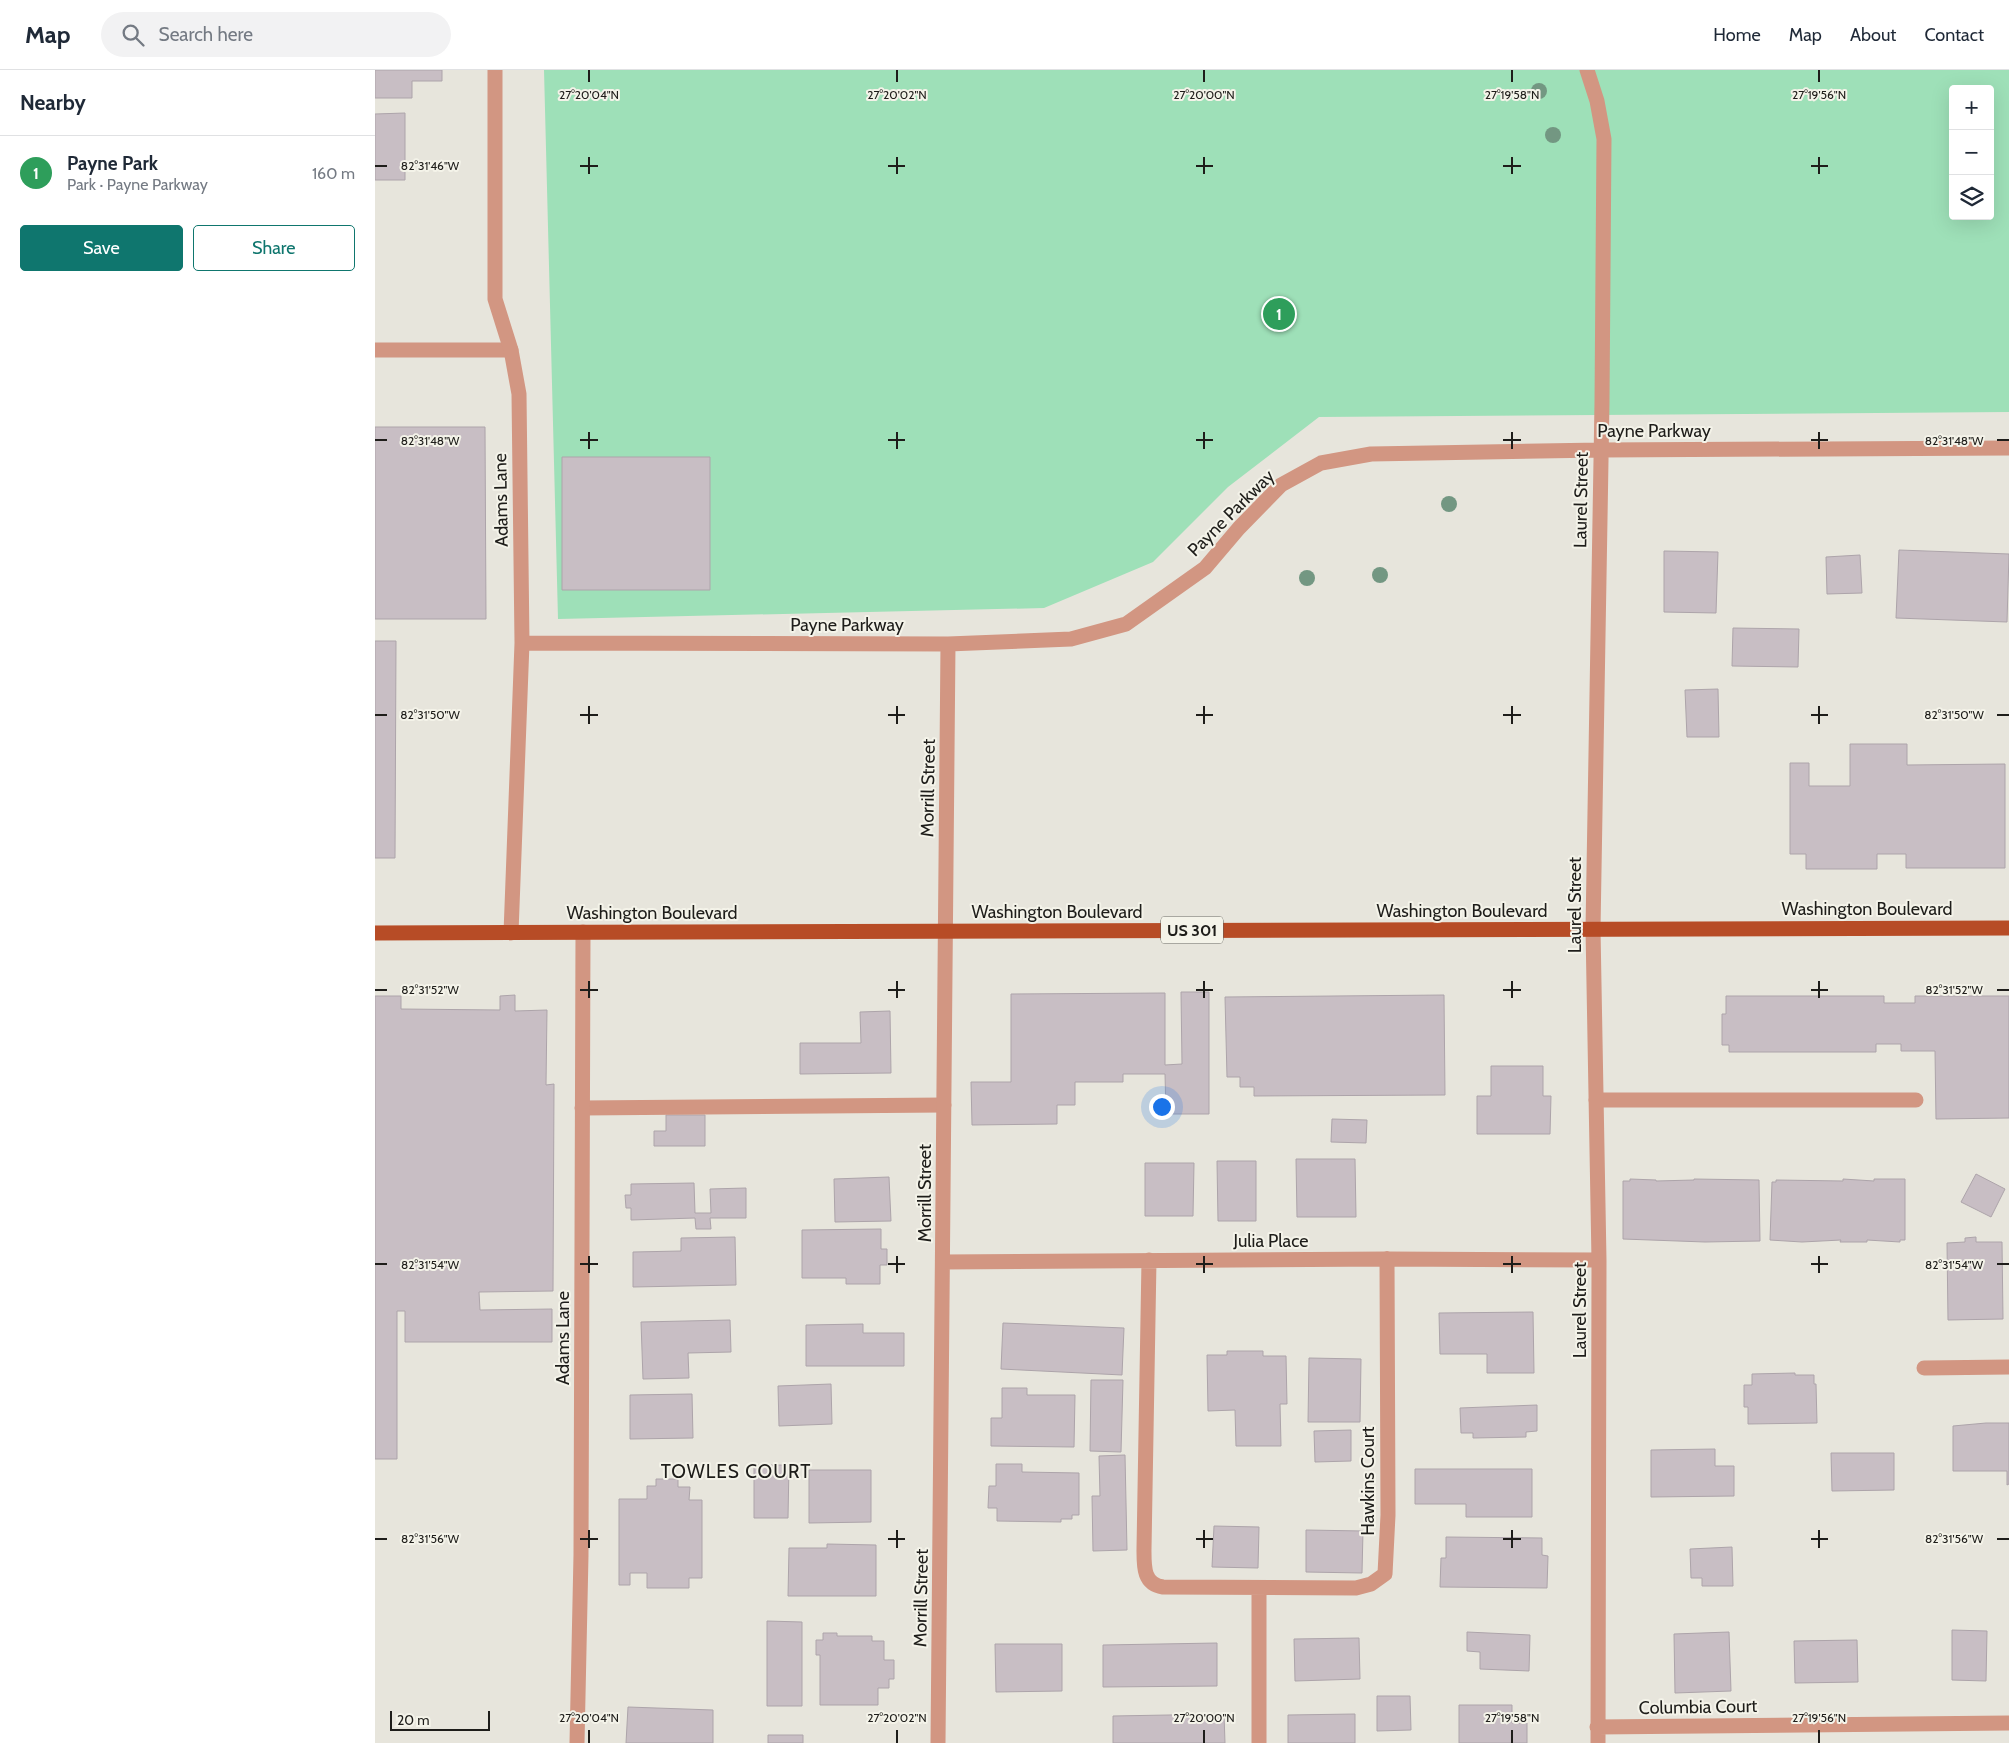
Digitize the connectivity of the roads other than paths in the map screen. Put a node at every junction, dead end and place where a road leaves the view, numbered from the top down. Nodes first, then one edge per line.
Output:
1 (495, 70) edge
2 (1587, 70) edge
3 (375, 350) edge
4 (511, 350) junction
5 (2009, 448) edge
6 (1601, 450) junction
7 (522, 643) junction
8 (948, 644) junction
9 (2009, 928) edge
10 (1593, 929) junction
11 (945, 931) junction
12 (583, 932) junction
13 (375, 933) edge
14 (511, 933) junction
15 (1596, 1100) junction
16 (1916, 1100) dead end
17 (944, 1105) junction
18 (582, 1108) junction
19 (1387, 1259) junction
20 (1149, 1260) junction
21 (1599, 1260) junction
22 (943, 1262) junction
23 (2009, 1367) edge
24 (1923, 1368) dead end
25 (1259, 1588) junction
26 (2009, 1723) edge
27 (1597, 1727) junction
28 (577, 1743) edge
29 (938, 1743) edge
30 (1259, 1743) edge
31 (1597, 1743) edge

1 - 4 street, Adams Lane
2 - 6 street, Laurel Street
3 - 4 street
4 - 7 street, Adams Lane
5 - 6 street, Payne Parkway
6 - 8 street, Payne Parkway
6 - 10 street, Laurel Street
7 - 8 street, Payne Parkway
7 - 14 street, Adams Lane
8 - 11 street, Morrill Street
9 - 10 main road, Washington Boulevard / US 301
10 - 11 main road, Washington Boulevard / US 301
10 - 15 street, Laurel Street
11 - 12 main road, Washington Boulevard / US 301
11 - 17 street, Morrill Street
12 - 14 main road, Washington Boulevard / US 301
12 - 18 street, Adams Lane
13 - 14 main road, Washington Boulevard / US 301
15 - 16 street
15 - 21 street, Laurel Street
17 - 18 street
17 - 22 street, Morrill Street
18 - 28 street, Adams Lane
19 - 20 street, Julia Place
19 - 21 street, Julia Place
19 - 25 street, Hawkins Court
20 - 22 street, Julia Place
20 - 25 street, Hawkins Court
21 - 27 street, Laurel Street
22 - 29 street, Morrill Street
23 - 24 street
25 - 30 street
26 - 27 street, Columbia Court
27 - 31 street, Laurel Street

